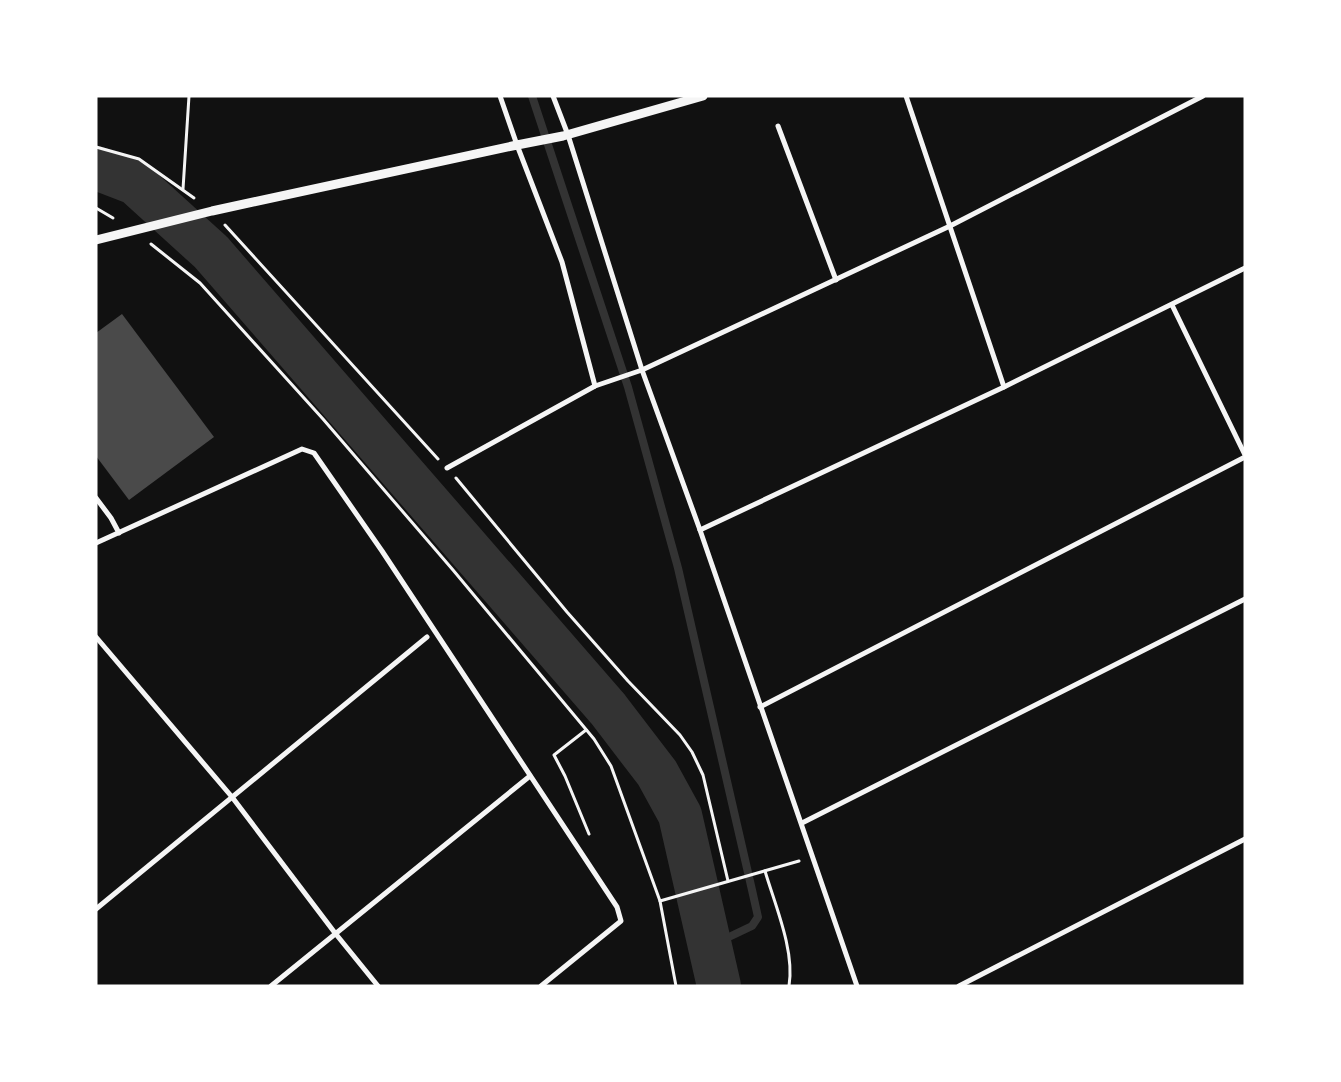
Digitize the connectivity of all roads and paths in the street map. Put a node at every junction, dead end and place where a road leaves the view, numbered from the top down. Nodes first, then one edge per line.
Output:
1 (189, 96) edge
2 (500, 96) edge
3 (553, 96) edge
4 (703, 96) edge
5 (906, 96) edge
6 (1204, 96) edge
7 (778, 126) dead end
8 (565, 136) junction
9 (516, 145) junction
10 (96, 147) edge
11 (182, 190) junction
12 (212, 211) junction
13 (950, 226) junction
14 (135, 231) junction
15 (96, 240) edge
16 (1245, 268) edge
17 (836, 280) junction
18 (1172, 305) junction
19 (642, 370) junction
20 (595, 386) junction
21 (1004, 387) junction
22 (1245, 456) edge
23 (447, 468) junction
24 (96, 498) edge
25 (700, 530) junction
26 (119, 533) junction
27 (96, 543) edge
28 (1245, 599) edge
29 (96, 637) edge
30 (427, 638) dead end
31 (760, 707) junction
32 (586, 730) junction
33 (530, 776) junction
34 (232, 797) junction
35 (802, 823) junction
36 (1245, 839) edge
37 (582, 854) junction
38 (800, 861) dead end
39 (765, 871) junction
40 (728, 881) junction
41 (660, 902) junction
42 (96, 909) edge
43 (335, 933) junction
44 (271, 986) edge
45 (378, 986) edge
46 (541, 986) edge
47 (676, 986) edge
48 (789, 986) edge
49 (857, 986) edge
50 (959, 986) edge

1 - 11 path
2 - 9 street
3 - 8 street
4 - 8 street
5 - 13 street
6 - 13 street
7 - 17 street
8 - 9 street
8 - 19 street
9 - 12 street
9 - 20 street
10 - 11 path
11 - 12 path
12 - 14 street
12 - 23 path
13 - 17 street
13 - 21 street
14 - 15 street
14 - 32 path
16 - 18 street
17 - 19 street
18 - 21 street
18 - 22 street
19 - 20 street
19 - 25 street
20 - 23 street
21 - 25 street
22 - 31 street
23 - 40 path
24 - 26 street
25 - 31 street
26 - 27 street
26 - 33 street
28 - 35 street
29 - 34 street
30 - 34 street
31 - 35 street
32 - 37 path
32 - 41 path
33 - 37 street
33 - 43 street
34 - 42 street
34 - 43 street
35 - 49 street
36 - 50 street
37 - 46 street
38 - 39 path
39 - 40 path
39 - 48 path
40 - 41 path
41 - 47 path
43 - 44 street
43 - 45 street

